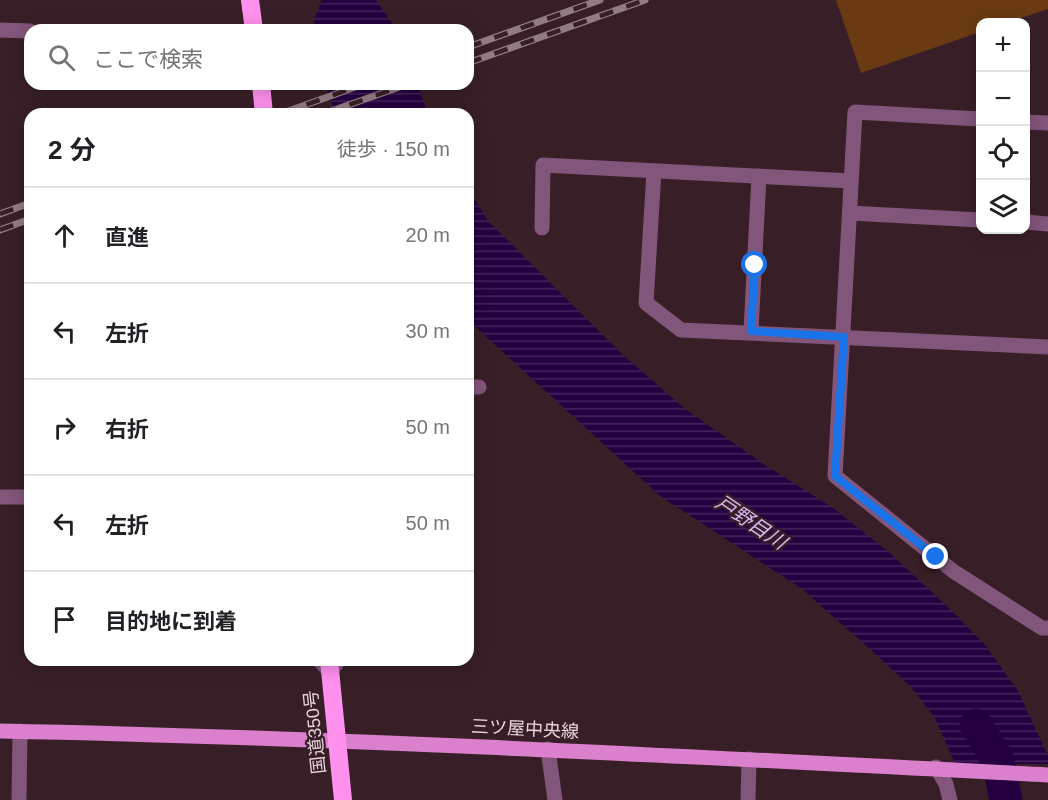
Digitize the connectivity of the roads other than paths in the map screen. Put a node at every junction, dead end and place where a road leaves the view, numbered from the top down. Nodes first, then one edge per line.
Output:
1 (250, 0) edge
2 (253, 24) edge
3 (0, 30) edge
4 (24, 31) edge
5 (262, 90) edge
6 (263, 108) edge
7 (976, 119) edge
8 (1030, 122) edge
9 (1048, 123) edge
10 (654, 171) junction
11 (759, 176) junction
12 (851, 181) junction
13 (850, 213) junction
14 (976, 220) edge
15 (1030, 222) edge
16 (1048, 224) edge
17 (542, 228) dead end
18 (751, 331) junction
19 (844, 337) junction
20 (1048, 347) edge
21 (0, 497) edge
22 (24, 497) edge
23 (1048, 628) edge
24 (329, 666) edge
25 (0, 731) edge
26 (20, 731) junction
27 (336, 740) junction
28 (548, 749) junction
29 (749, 759) junction
30 (936, 767) junction
31 (1048, 775) edge
32 (19, 800) edge
33 (343, 800) edge
34 (555, 800) edge
35 (748, 800) edge
36 (950, 800) edge

1 - 2 highway
3 - 4 street
5 - 6 highway
7 - 12 street
8 - 9 street
10 - 11 street
10 - 17 street
10 - 18 street
11 - 12 street
11 - 18 street
12 - 13 street
13 - 14 street
13 - 19 street
15 - 16 street
18 - 19 street
19 - 20 street
19 - 23 street
21 - 22 street
24 - 27 highway, 国道350号
25 - 26 main road, 三ツ屋中央線
26 - 27 main road, 三ツ屋中央線
26 - 32 street
27 - 28 main road, 三ツ屋中央線
27 - 33 highway, 国道350号
28 - 29 main road, 三ツ屋中央線
28 - 34 street
29 - 30 main road, 三ツ屋中央線
29 - 35 street
30 - 31 main road, 三ツ屋中央線
30 - 36 street

